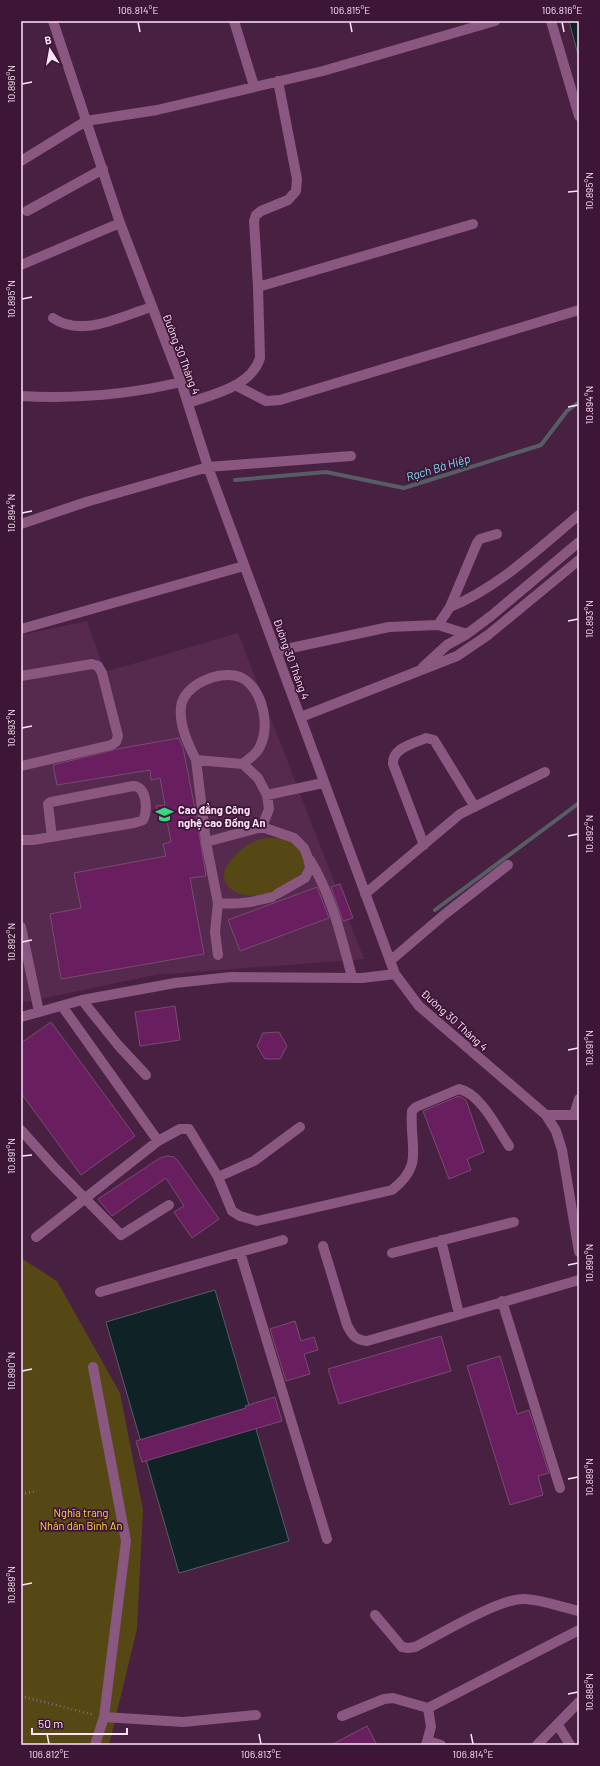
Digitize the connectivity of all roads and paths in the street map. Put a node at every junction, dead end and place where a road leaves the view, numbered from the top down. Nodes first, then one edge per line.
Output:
1 (53, 21) edge
2 (234, 21) edge
3 (495, 21) edge
4 (551, 21) edge
5 (278, 81) junction
6 (254, 86) junction
7 (579, 116) edge
8 (86, 121) junction
9 (21, 161) edge
10 (103, 169) junction
11 (27, 211) dead end
12 (120, 223) junction
13 (473, 224) dead end
14 (21, 265) edge
15 (258, 286) junction
16 (152, 307) junction
17 (579, 310) edge
18 (53, 318) dead end
19 (181, 382) junction
20 (235, 385) junction
21 (21, 396) edge
22 (188, 403) junction
23 (351, 456) dead end
24 (208, 467) junction
25 (579, 515) edge
26 (21, 524) edge
27 (497, 534) dead end
28 (579, 542) edge
29 (579, 560) edge
30 (244, 566) junction
31 (450, 607) junction
32 (438, 625) junction
33 (21, 629) edge
34 (467, 634) junction
35 (277, 651) junction
36 (419, 671) junction
37 (21, 676) edge
38 (301, 717) junction
39 (196, 760) junction
40 (242, 764) junction
41 (21, 766) edge
42 (545, 772) dead end
43 (323, 783) junction
44 (267, 795) junction
45 (475, 807) junction
46 (262, 827) junction
47 (52, 837) junction
48 (21, 840) edge
49 (206, 842) junction
50 (424, 845) junction
51 (308, 858) junction
52 (508, 865) dead end
53 (365, 894) junction
54 (218, 903) junction
55 (21, 927) edge
56 (218, 955) dead end
57 (390, 961) junction
58 (395, 974) junction
59 (352, 978) junction
60 (82, 1000) junction
61 (62, 1006) junction
62 (39, 1012) junction
63 (21, 1017) edge
64 (146, 1075) dead end
65 (579, 1099) edge
66 (546, 1115) junction
67 (576, 1115) edge
68 (300, 1127) dead end
69 (21, 1130) edge
70 (158, 1141) junction
71 (510, 1146) dead end
72 (218, 1178) junction
73 (85, 1198) junction
74 (169, 1205) dead end
75 (577, 1221) edge
76 (514, 1222) dead end
77 (36, 1237) dead end
78 (284, 1240) dead end
79 (441, 1240) junction
80 (323, 1246) dead end
81 (240, 1252) junction
82 (579, 1252) edge
83 (392, 1253) dead end
84 (579, 1280) edge
85 (100, 1292) dead end
86 (502, 1301) junction
87 (459, 1314) junction
88 (93, 1366) dead end
89 (560, 1488) dead end
90 (37, 1491) dead end
91 (21, 1494) edge
92 (327, 1539) dead end
93 (579, 1611) edge
94 (375, 1615) dead end
95 (579, 1630) edge
96 (21, 1696) edge
97 (579, 1702) edge
98 (428, 1708) junction
99 (256, 1714) dead end
100 (342, 1716) dead end
101 (104, 1717) junction
102 (558, 1725) junction
103 (427, 1743) edge
104 (95, 1745) edge
105 (441, 1745) edge
106 (537, 1745) edge
107 (570, 1745) edge

1 - 8 street, Đường 30 Tháng 4
2 - 6 street
3 - 5 street
4 - 7 street
5 - 6 street
5 - 15 street
6 - 8 street
8 - 9 street
8 - 10 street, Đường 30 Tháng 4
10 - 11 street
10 - 12 street, Đường 30 Tháng 4
12 - 14 street
12 - 16 street, Đường 30 Tháng 4
13 - 15 street
15 - 20 street
16 - 18 street
16 - 19 street, Đường 30 Tháng 4
17 - 20 street
19 - 21 street
19 - 22 street, Đường 30 Tháng 4
20 - 22 street
22 - 24 street, Đường 30 Tháng 4
23 - 24 street
24 - 26 street
24 - 30 street, Đường 30 Tháng 4
25 - 31 street
27 - 31 street
28 - 34 street
29 - 36 street
30 - 33 street
30 - 35 street, Đường 30 Tháng 4
31 - 32 street
32 - 34 street
32 - 35 street
34 - 36 street
35 - 38 street, Đường 30 Tháng 4
36 - 38 street
37 - 41 street
38 - 43 street, Đường 30 Tháng 4
39 - 40 street
39 - 40 street
39 - 49 street
40 - 44 street
42 - 45 street
43 - 44 street
43 - 53 street, Đường 30 Tháng 4
44 - 46 street
45 - 50 street
45 - 50 street
46 - 49 street
46 - 51 street
47 - 47 street
47 - 48 street
49 - 54 street
50 - 53 street
51 - 54 street
51 - 59 street
52 - 57 street
53 - 57 street, Đường 30 Tháng 4
54 - 56 street
55 - 62 street
57 - 58 street, Đường 30 Tháng 4
58 - 59 street
58 - 66 street, Đường 30 Tháng 4
59 - 60 street
60 - 61 street
60 - 64 street
61 - 62 street
61 - 70 street
62 - 63 street
65 - 67 street
66 - 67 street
66 - 75 street, Đường 30 Tháng 4
68 - 72 street
69 - 73 street
70 - 72 street
70 - 73 street
71 - 72 street
73 - 74 street
73 - 77 street
75 - 82 street, Đường 30 Tháng 4
76 - 79 street
78 - 81 street
79 - 83 street
79 - 87 street
80 - 87 street
81 - 85 street
81 - 92 street
84 - 86 street
86 - 87 street
86 - 89 street
88 - 101 street
90 - 91 path
93 - 94 street
95 - 98 street
96 - 101 path
97 - 102 street
98 - 100 street
98 - 103 street
99 - 101 street
101 - 104 street
102 - 106 street
102 - 107 street
103 - 105 street

